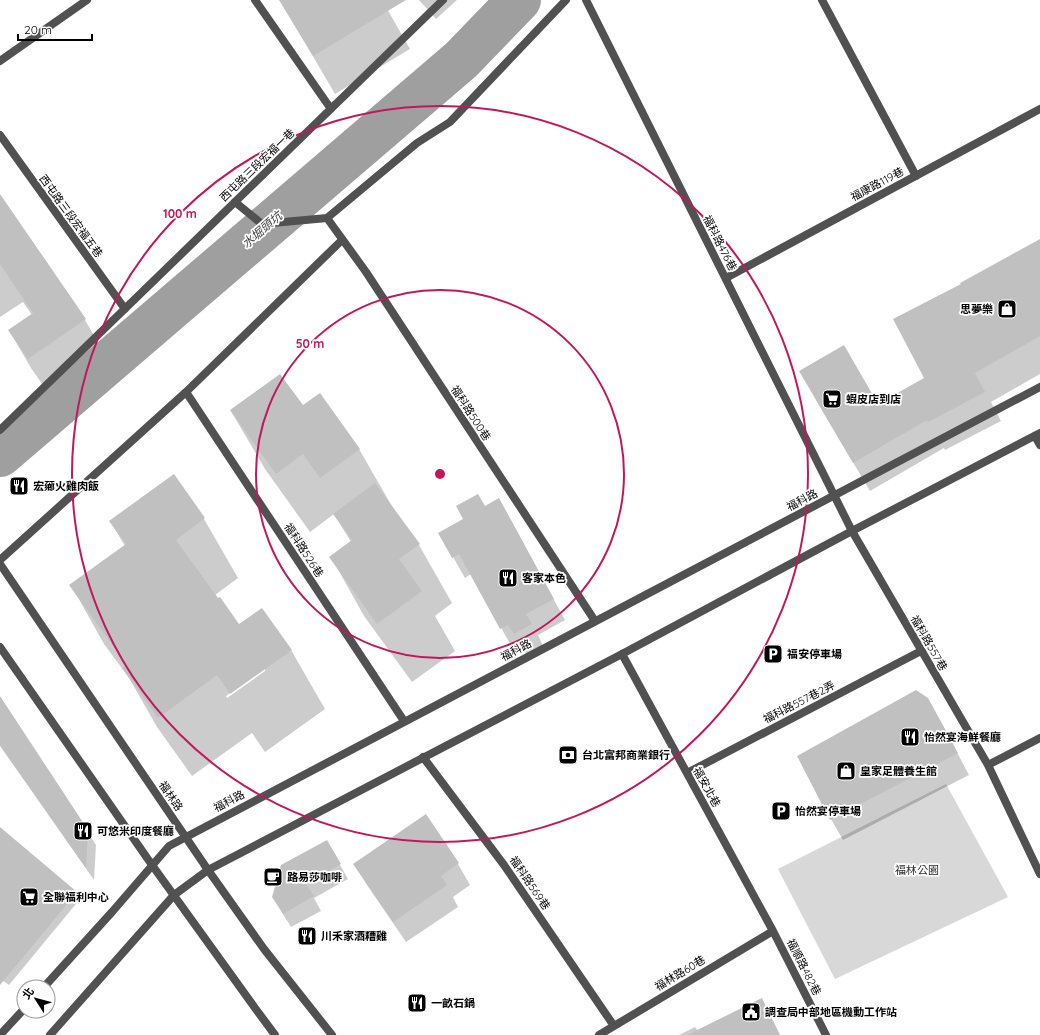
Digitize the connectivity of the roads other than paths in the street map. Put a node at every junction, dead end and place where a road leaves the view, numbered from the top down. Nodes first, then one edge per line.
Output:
1 (87, 0) edge
2 (255, 0) edge
3 (443, 0) edge
4 (566, 0) edge
5 (586, 0) edge
6 (822, 0) edge
7 (0, 61) edge
8 (331, 108) junction
9 (1040, 109) edge
10 (0, 135) edge
11 (916, 176) junction
12 (235, 202) junction
13 (327, 218) junction
14 (342, 240) junction
15 (726, 278) junction
16 (125, 309) junction
17 (1040, 387) edge
18 (186, 392) junction
19 (0, 430) edge
20 (1037, 434) edge
21 (1040, 445) edge
22 (834, 495) junction
23 (852, 531) junction
24 (0, 560) edge
25 (0, 564) edge
26 (595, 621) junction
27 (0, 647) edge
28 (921, 651) junction
29 (622, 654) junction
30 (404, 721) junction
31 (1040, 738) edge
32 (422, 757) junction
33 (988, 765) junction
34 (687, 773) junction
35 (186, 837) junction
36 (152, 865) junction
37 (208, 870) junction
38 (1040, 874) edge
39 (174, 895) junction
40 (773, 931) junction
41 (51, 979) edge
42 (16, 1018) edge
43 (614, 1026) junction
44 (0, 1035) edge
45 (50, 1035) edge
46 (275, 1035) edge
47 (332, 1035) edge
48 (599, 1035) edge
49 (826, 1035) edge

1 - 7 street
2 - 8 street
3 - 8 street, 西屯路三段宏福一巷
4 - 13 street
5 - 15 street, 福科路476巷
6 - 11 street
8 - 12 street, 西屯路三段宏福一巷
9 - 11 street, 福康路119巷
10 - 16 street, 西屯路三段宏福五巷
11 - 15 street, 福康路119巷
12 - 13 street
12 - 16 street, 西屯路三段宏福一巷
13 - 14 street, 福科路500巷
14 - 18 street
14 - 26 street, 福科路500巷
15 - 22 street, 福科路476巷
16 - 19 street, 西屯路三段宏福一巷
17 - 22 street, 福科路
18 - 24 street
18 - 30 street, 福科路526巷
20 - 21 street
20 - 23 street
22 - 23 street, 福科路476巷
22 - 26 street, 福科路
23 - 28 street, 福科路557巷
23 - 29 street
25 - 35 street, 福林路
26 - 30 street, 福科路
27 - 36 street
28 - 33 street, 福科路557巷
28 - 34 street, 福科路557巷2弄
29 - 32 street
29 - 34 street, 福安北巷
30 - 35 street, 福科路
31 - 33 street
32 - 37 street
32 - 43 street, 福科路569巷
33 - 38 street, 福科路557巷
34 - 40 street, 福安北巷
35 - 36 street, 福科路
35 - 37 street, 福林路
36 - 39 street
36 - 41 street, 福科路
37 - 39 street
37 - 47 street, 福林路
39 - 45 street
39 - 46 street
40 - 43 street, 福林路60巷
40 - 49 street, 福順路482巷
42 - 44 street
43 - 48 street, 福林路60巷

